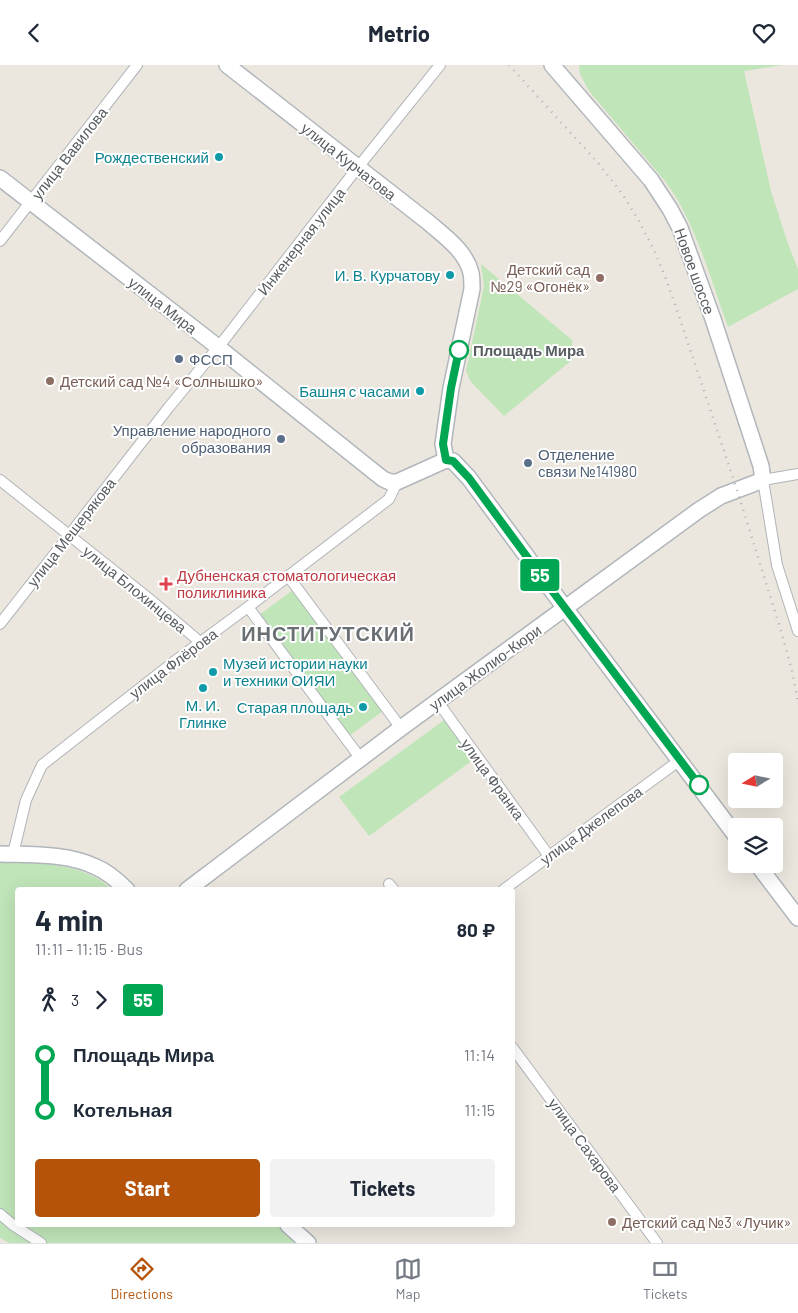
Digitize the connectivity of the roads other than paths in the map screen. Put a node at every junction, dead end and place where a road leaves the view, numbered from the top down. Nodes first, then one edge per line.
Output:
1 (137, 65) edge
2 (227, 65) edge
3 (440, 65) edge
4 (552, 65) edge
5 (567, 65) edge
6 (575, 91) junction
7 (358, 168) junction
8 (0, 178) edge
9 (30, 202) junction
10 (0, 241) edge
11 (218, 347) junction
12 (446, 460) junction
13 (798, 474) edge
14 (0, 480) edge
15 (763, 480) junction
16 (398, 481) junction
17 (69, 535) junction
18 (288, 576) junction
19 (248, 607) junction
20 (565, 608) junction
21 (0, 624) edge
22 (798, 631) edge
23 (200, 643) junction
24 (438, 701) junction
25 (401, 729) junction
26 (361, 759) junction
27 (680, 760) junction
28 (728, 825) edge
29 (6, 854) edge
30 (549, 856) junction
31 (764, 873) edge
32 (123, 887) edge
33 (191, 887) edge
34 (507, 887) edge
35 (798, 918) edge
36 (515, 1051) edge
37 (0, 1214) edge
38 (15, 1226) edge
39 (16, 1227) edge
40 (290, 1227) edge
41 (41, 1243) edge
42 (308, 1243) edge
43 (657, 1243) edge

1 - 9 street, улица Вавилова
2 - 7 main road, улица Курчатова
3 - 7 street, Инженерная улица
4 - 6 main road, Новое шоссе
5 - 6 main road, Новое шоссе
6 - 15 main road, Новое шоссе
7 - 11 street, Инженерная улица
7 - 12 main road, улица Курчатова
8 - 9 main road, улица Мира
9 - 10 street, улица Вавилова
9 - 11 main road, улица Мира
11 - 16 main road, улица Мира
11 - 17 street, улица Мещерякова
12 - 16 main road
12 - 20 main road
13 - 15 street, улица Жолио-Кюри
14 - 17 street, улица Блохинцева
15 - 20 main road, улица Жолио-Кюри
15 - 22 street
16 - 18 street, улица Флёрова
17 - 21 street, улица Мещерякова
17 - 23 street, улица Блохинцева
18 - 19 street, улица Флёрова
18 - 25 street
19 - 23 street, улица Флёрова
19 - 26 street
20 - 24 main road, улица Жолио-Кюри
20 - 27 main road
23 - 29 street, улица Флёрова
24 - 25 main road, улица Жолио-Кюри
24 - 30 street, улица Франка
25 - 26 main road, улица Жолио-Кюри
26 - 33 main road, улица Жолио-Кюри
27 - 28 main road
27 - 30 street, улица Джелепова
29 - 32 main road
30 - 34 street, улица Джелепова
31 - 35 main road
36 - 43 street, улица Сахарова
37 - 38 street
39 - 41 street
40 - 42 main road

